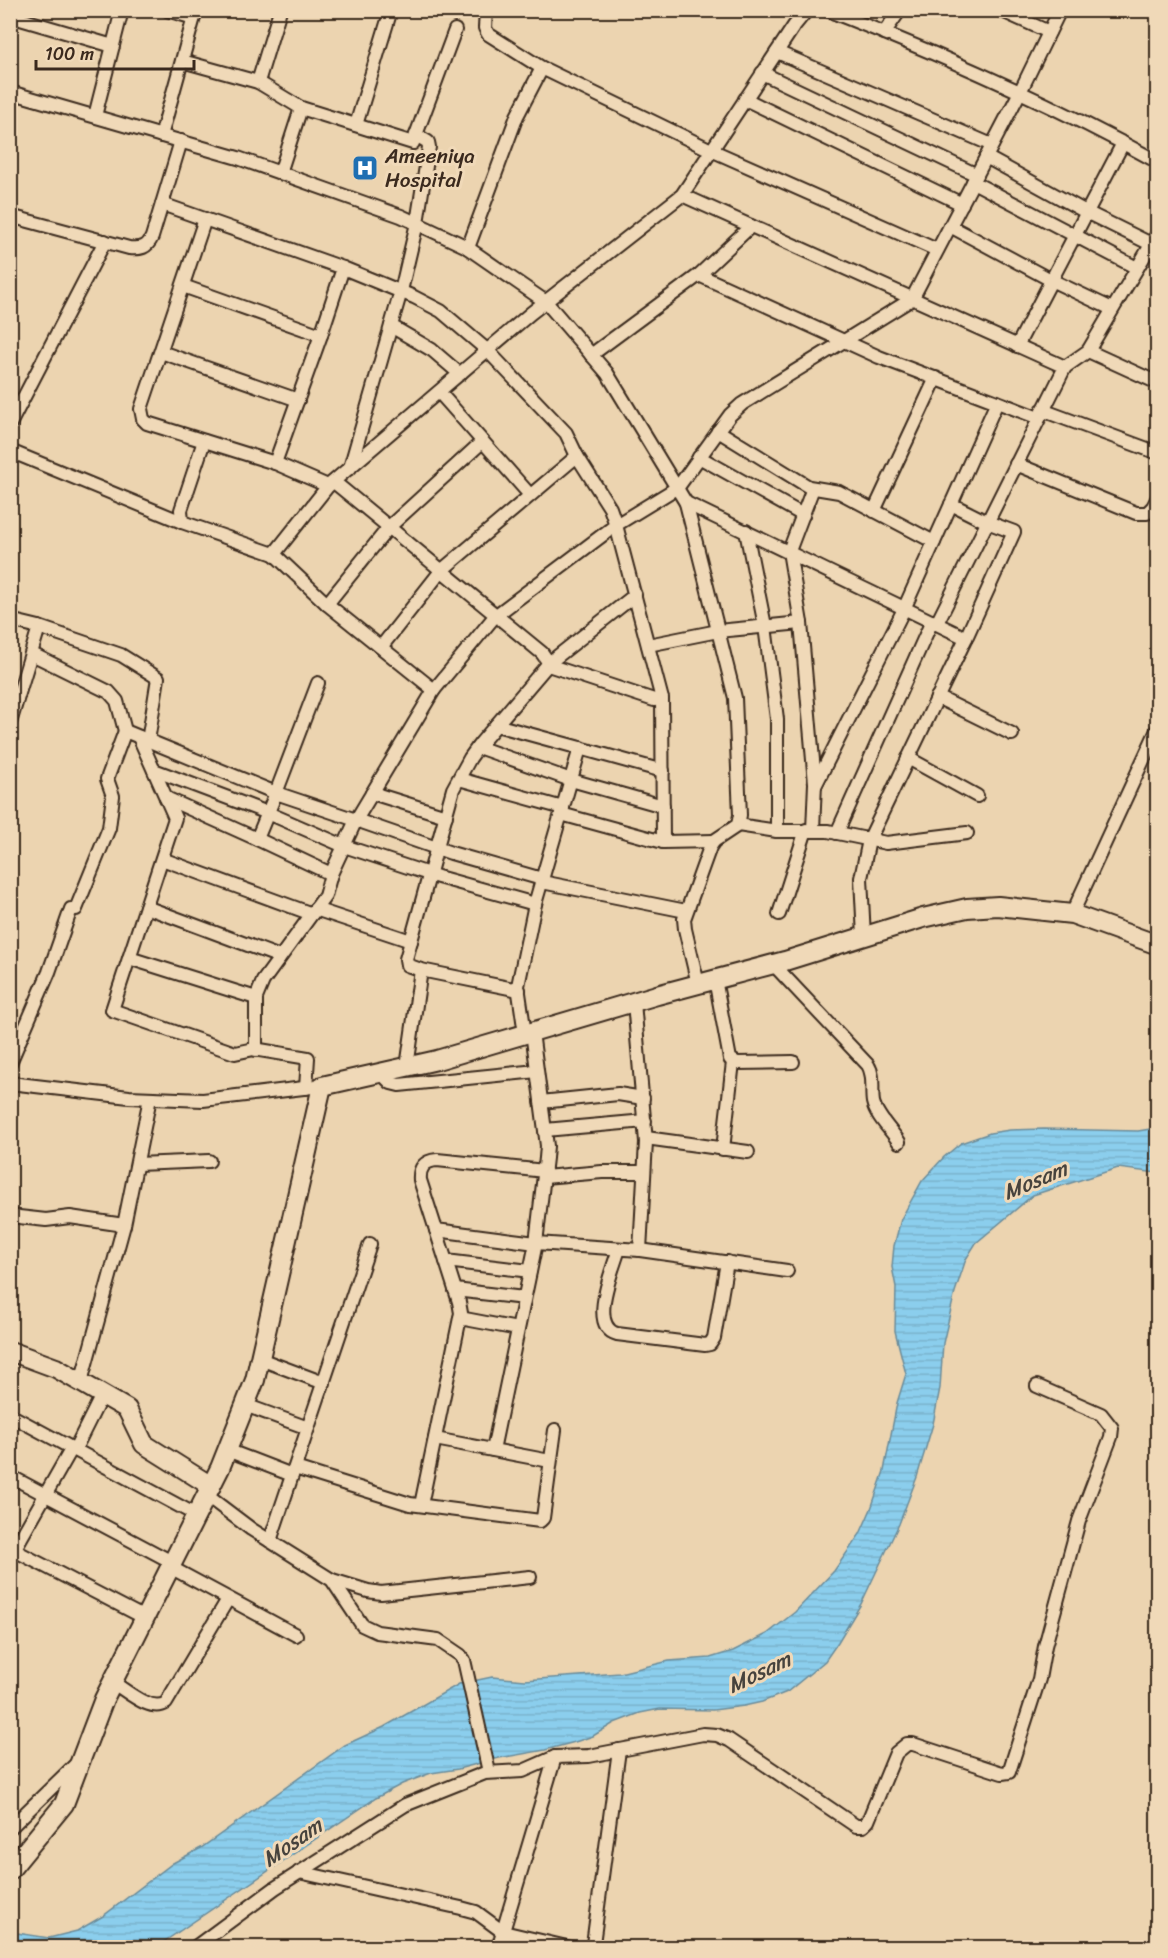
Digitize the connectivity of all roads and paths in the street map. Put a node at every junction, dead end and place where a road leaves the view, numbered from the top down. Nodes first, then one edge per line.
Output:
1 (122, 10) edge
2 (167, 10) edge
3 (280, 10) edge
4 (391, 10) edge
5 (486, 10) edge
6 (807, 10) edge
7 (827, 10) edge
8 (900, 10) edge
9 (1000, 10) edge
10 (1060, 10) edge
11 (195, 14) edge
12 (10, 16) edge
13 (456, 30) dead end
14 (1049, 32) junction
15 (884, 33) junction
16 (113, 46) junction
17 (777, 52) junction
18 (182, 60) junction
19 (542, 68) junction
20 (762, 73) junction
21 (258, 82) junction
22 (10, 92) edge
23 (1020, 92) junction
24 (746, 99) junction
25 (301, 108) junction
26 (95, 116) junction
27 (356, 125) junction
28 (416, 135) junction
29 (161, 136) junction
30 (181, 141) junction
31 (1123, 143) junction
32 (992, 145) junction
33 (711, 150) junction
34 (986, 157) junction
35 (1158, 162) edge
36 (280, 173) junction
37 (975, 178) junction
38 (682, 195) junction
39 (162, 204) junction
40 (962, 204) junction
41 (1086, 212) junction
42 (10, 216) edge
43 (205, 219) junction
44 (417, 223) junction
45 (751, 226) junction
46 (950, 226) junction
47 (1075, 234) junction
48 (1154, 239) edge
49 (105, 241) junction
50 (468, 248) junction
51 (937, 250) junction
52 (343, 268) junction
53 (1137, 268) junction
54 (699, 275) junction
55 (1051, 280) junction
56 (183, 286) junction
57 (401, 291) junction
58 (912, 299) junction
59 (546, 302) junction
60 (1112, 309) junction
61 (391, 326) junction
62 (321, 334) junction
63 (843, 341) junction
64 (1017, 346) junction
65 (161, 351) junction
66 (488, 351) junction
67 (1088, 351) junction
68 (591, 355) junction
69 (1065, 367) junction
70 (460, 374) junction
71 (936, 378) junction
72 (1158, 383) edge
73 (439, 392) junction
74 (298, 400) junction
75 (997, 402) junction
76 (1041, 414) junction
77 (10, 424) edge
78 (718, 431) junction
79 (204, 441) junction
80 (482, 442) junction
81 (10, 451) edge
82 (1158, 453) edge
83 (577, 456) junction
84 (699, 457) junction
85 (275, 463) junction
86 (1016, 464) junction
87 (350, 469) junction
88 (331, 484) junction
89 (678, 486) junction
90 (813, 488) junction
91 (530, 495) junction
92 (1158, 497) edge
93 (686, 502) junction
94 (951, 504) junction
95 (874, 511) junction
96 (803, 515) junction
97 (182, 522) junction
98 (987, 522) junction
99 (616, 525) junction
100 (389, 527) junction
101 (746, 531) junction
102 (934, 542) junction
103 (789, 551) junction
104 (274, 554) junction
105 (441, 571) junction
106 (635, 595) junction
107 (327, 604) junction
108 (904, 609) junction
109 (495, 616) junction
110 (10, 620) edge
111 (935, 622) junction
112 (801, 623) junction
113 (765, 626) junction
114 (39, 627) junction
115 (718, 631) junction
116 (966, 638) junction
117 (648, 645) junction
118 (381, 647) junction
119 (32, 654) junction
120 (549, 663) junction
121 (318, 683) dead end
122 (434, 690) junction
123 (937, 697) junction
124 (662, 699) junction
125 (10, 723) edge
126 (496, 725) junction
127 (1158, 728) edge
128 (125, 731) junction
129 (1012, 734) dead end
130 (144, 739) junction
131 (478, 747) junction
132 (580, 748) junction
133 (908, 758) junction
134 (154, 770) junction
135 (663, 771) junction
136 (459, 779) junction
137 (571, 780) junction
138 (815, 786) junction
139 (276, 793) junction
140 (372, 793) junction
141 (977, 796) dead end
142 (166, 798) junction
143 (663, 806) junction
144 (562, 811) junction
145 (268, 813) junction
146 (446, 816) junction
147 (356, 820) junction
148 (738, 825) junction
149 (810, 830) junction
150 (777, 831) junction
151 (837, 833) junction
152 (967, 833) dead end
153 (257, 839) junction
154 (869, 840) junction
155 (714, 841) junction
156 (663, 842) junction
157 (344, 846) junction
158 (436, 848) junction
159 (162, 859) junction
160 (332, 874) junction
161 (429, 874) junction
162 (542, 880) junction
163 (535, 904) junction
164 (146, 907) junction
165 (314, 911) junction
166 (686, 911) junction
167 (779, 914) dead end
168 (1072, 914) junction
169 (864, 937) junction
170 (411, 941) junction
171 (1158, 945) edge
172 (280, 957) junction
173 (129, 958) junction
174 (773, 964) junction
175 (421, 970) junction
176 (707, 982) junction
177 (519, 990) junction
178 (256, 998) junction
179 (634, 1002) junction
180 (528, 1033) junction
181 (256, 1050) junction
182 (734, 1062) junction
183 (793, 1062) dead end
184 (10, 1063) edge
185 (407, 1067) junction
186 (537, 1071) junction
187 (381, 1073) junction
188 (10, 1083) edge
189 (314, 1087) junction
190 (150, 1098) junction
191 (643, 1098) junction
192 (541, 1102) junction
193 (645, 1121) junction
194 (544, 1130) junction
195 (646, 1138) junction
196 (899, 1142) dead end
197 (723, 1149) junction
198 (748, 1152) dead end
199 (210, 1161) dead end
200 (137, 1164) junction
201 (644, 1172) junction
202 (544, 1174) junction
203 (10, 1216) edge
204 (124, 1225) junction
205 (436, 1230) junction
206 (536, 1243) junction
207 (370, 1244) dead end
208 (619, 1249) junction
209 (640, 1250) junction
210 (446, 1261) junction
211 (727, 1262) junction
212 (530, 1271) junction
213 (787, 1271) dead end
214 (455, 1290) junction
215 (524, 1299) junction
216 (460, 1318) junction
217 (518, 1329) junction
218 (10, 1351) edge
219 (260, 1359) junction
220 (81, 1382) junction
221 (324, 1383) junction
222 (1038, 1386) dead end
223 (102, 1395) junction
224 (245, 1405) junction
225 (10, 1415) edge
226 (308, 1428) junction
227 (555, 1430) dead end
228 (435, 1439) junction
229 (72, 1448) junction
230 (227, 1450) junction
231 (493, 1450) junction
232 (550, 1461) junction
233 (294, 1471) junction
234 (10, 1476) edge
235 (208, 1491) junction
236 (45, 1495) junction
237 (421, 1505) junction
238 (196, 1515) junction
239 (270, 1541) junction
240 (12, 1549) edge
241 (171, 1565) junction
242 (530, 1577) dead end
243 (332, 1580) junction
244 (228, 1599) junction
245 (145, 1618) junction
246 (296, 1635) dead end
247 (112, 1682) junction
248 (619, 1750) junction
249 (555, 1757) junction
250 (80, 1760) junction
251 (488, 1768) junction
252 (73, 1780) junction
253 (10, 1828) edge
254 (10, 1854) edge
255 (10, 1870) edge
256 (299, 1872) junction
257 (503, 1932) junction
258 (194, 1947) edge
259 (498, 1947) edge
260 (571, 1947) edge
261 (590, 1947) edge

1 - 16 street
2 - 11 street
3 - 21 street
4 - 27 street
5 - 19 street
6 - 17 street
7 - 15 street
8 - 15 street
9 - 14 street
10 - 14 street
11 - 18 street
12 - 16 street
13 - 28 street
14 - 23 street
15 - 23 street
16 - 26 street
17 - 20 street
17 - 32 street
18 - 21 street
18 - 29 street
19 - 33 street
19 - 50 street
20 - 24 street
20 - 37 street
21 - 25 street
22 - 26 street
23 - 31 street
23 - 32 street
24 - 33 street
24 - 40 street
25 - 27 street
25 - 36 street
26 - 29 street
27 - 28 street
28 - 44 street
29 - 30 street
30 - 36 street
30 - 39 street
31 - 35 street
31 - 41 street
32 - 34 street
33 - 38 street
33 - 51 street
34 - 37 street
34 - 41 street
36 - 44 street
37 - 40 street
37 - 47 street
38 - 45 street
38 - 59 street
39 - 43 street
39 - 49 street
40 - 46 street
41 - 47 street
41 - 48 street
42 - 49 street
43 - 52 street
43 - 56 street
44 - 50 street
44 - 57 street
45 - 54 street
45 - 58 street
46 - 51 street
46 - 55 street
47 - 53 street
47 - 55 street
48 - 53 street
49 - 77 street
50 - 59 street
51 - 58 street
52 - 57 street
52 - 62 street
53 - 60 street
54 - 63 street
54 - 68 street
55 - 60 street
55 - 64 street
56 - 62 street
56 - 65 street
57 - 61 street
57 - 66 street
58 - 63 street
58 - 64 street
59 - 66 street
59 - 68 street
60 - 67 street
61 - 70 street
61 - 87 street
62 - 74 street
63 - 71 street
63 - 78 street
64 - 69 street
65 - 74 street
65 - 79 street
66 - 70 street
66 - 83 street
67 - 69 street
67 - 72 street
68 - 89 street
69 - 76 street
70 - 73 street
71 - 75 street
71 - 95 street
73 - 80 street
73 - 87 street
74 - 85 street
75 - 76 street
75 - 94 street
76 - 82 street
76 - 86 street
78 - 84 street
78 - 90 street
79 - 85 street
79 - 97 street
80 - 91 street
80 - 100 street
81 - 97 street
83 - 91 street
83 - 99 street
84 - 89 street
84 - 96 street
85 - 88 street
86 - 92 street
86 - 98 street
87 - 88 street
88 - 100 street
88 - 104 street
89 - 93 street
89 - 99 street
90 - 95 street
90 - 96 street
91 - 105 street
93 - 101 street
93 - 115 street
94 - 98 street
94 - 102 street
95 - 102 street
96 - 103 street
97 - 104 street
98 - 111 street
98 - 116 street
99 - 106 street
99 - 109 street
100 - 105 street
100 - 107 street
101 - 103 street
101 - 113 street
102 - 108 street
103 - 108 street
103 - 112 street
104 - 107 street
105 - 109 street
105 - 118 street
106 - 117 street
106 - 120 street
107 - 118 street
108 - 111 street
108 - 138 street
109 - 120 street
109 - 122 street
110 - 114 street
111 - 116 street
111 - 151 street
112 - 113 street
112 - 138 street
113 - 115 street
113 - 150 street
114 - 119 street
114 - 130 street
115 - 117 street
115 - 148 street
116 - 123 street
117 - 124 street
118 - 122 street
119 - 125 street
119 - 128 street
120 - 124 street
120 - 126 street
121 - 139 street
122 - 140 street
123 - 129 street
123 - 133 street
124 - 135 street
126 - 131 street
126 - 132 street
127 - 168 street
128 - 130 street
128 - 184 street
130 - 134 street
130 - 139 street
131 - 136 street
131 - 137 street
132 - 135 street
132 - 137 street
133 - 141 street
133 - 154 street
134 - 142 street
134 - 145 street
135 - 143 street
136 - 144 street
136 - 146 street
137 - 143 street
137 - 144 street
138 - 149 street
139 - 145 street
139 - 147 street
140 - 146 street
140 - 147 street
142 - 153 street
142 - 159 street
143 - 156 street
144 - 156 street
144 - 162 street
145 - 153 street
145 - 157 street
146 - 158 street
147 - 157 street
147 - 158 street
148 - 150 street
148 - 155 street
149 - 150 street
149 - 151 street
149 - 167 street
151 - 154 street
152 - 154 street
153 - 160 street
154 - 169 street
155 - 156 street
155 - 166 street
157 - 160 street
157 - 161 street
158 - 161 street
158 - 162 street
159 - 164 street
159 - 165 street
160 - 165 street
161 - 163 street
161 - 170 street
162 - 163 street
162 - 166 street
163 - 177 street
164 - 172 street
164 - 173 street
165 - 170 street
165 - 172 street
166 - 176 street
168 - 169 street
168 - 171 street
169 - 174 street
170 - 175 street
172 - 178 street
173 - 178 street
173 - 181 street
174 - 176 street
174 - 196 street
175 - 177 street
175 - 185 street
176 - 179 street
176 - 182 street
177 - 180 street
178 - 181 street
179 - 180 street
179 - 191 street
180 - 185 street
180 - 186 street
181 - 189 street
182 - 183 street
182 - 197 street
185 - 187 street
186 - 187 street
186 - 192 street
187 - 189 street
188 - 190 street
189 - 190 street
189 - 219 street
190 - 200 street
191 - 192 street
191 - 193 street
192 - 194 street
193 - 194 street
193 - 195 street
194 - 202 street
195 - 197 street
195 - 201 street
197 - 198 street
199 - 200 street
200 - 204 street
201 - 202 street
201 - 209 street
202 - 205 street
202 - 206 street
203 - 204 street
204 - 220 street
205 - 206 street
205 - 210 street
206 - 208 street
206 - 212 street
207 - 221 street
208 - 209 street
208 - 211 street
209 - 211 street
210 - 212 street
210 - 214 street
211 - 213 street
212 - 215 street
214 - 215 street
214 - 216 street
215 - 217 street
216 - 217 street
216 - 228 street
217 - 231 street
218 - 220 street
219 - 221 street
219 - 224 street
220 - 223 street
221 - 226 street
222 - 248 street
223 - 229 street
223 - 235 street
224 - 226 street
224 - 230 street
225 - 229 street
226 - 233 street
227 - 232 street
228 - 231 street
228 - 237 street
229 - 236 street
229 - 238 street
230 - 233 street
230 - 235 street
231 - 232 street
232 - 237 street
233 - 237 street
233 - 239 street
234 - 236 street
235 - 238 street
235 - 239 street
236 - 240 street
236 - 241 street
238 - 241 street
239 - 243 street
240 - 245 street
241 - 244 street
241 - 245 street
242 - 243 street
243 - 251 street
244 - 246 street
244 - 247 street
245 - 247 street
247 - 250 street
248 - 249 street
248 - 261 street
249 - 251 street
249 - 257 street
250 - 252 street
250 - 253 street
251 - 256 street
252 - 254 street
252 - 255 street
256 - 257 street
256 - 258 street
257 - 259 street
257 - 260 street

